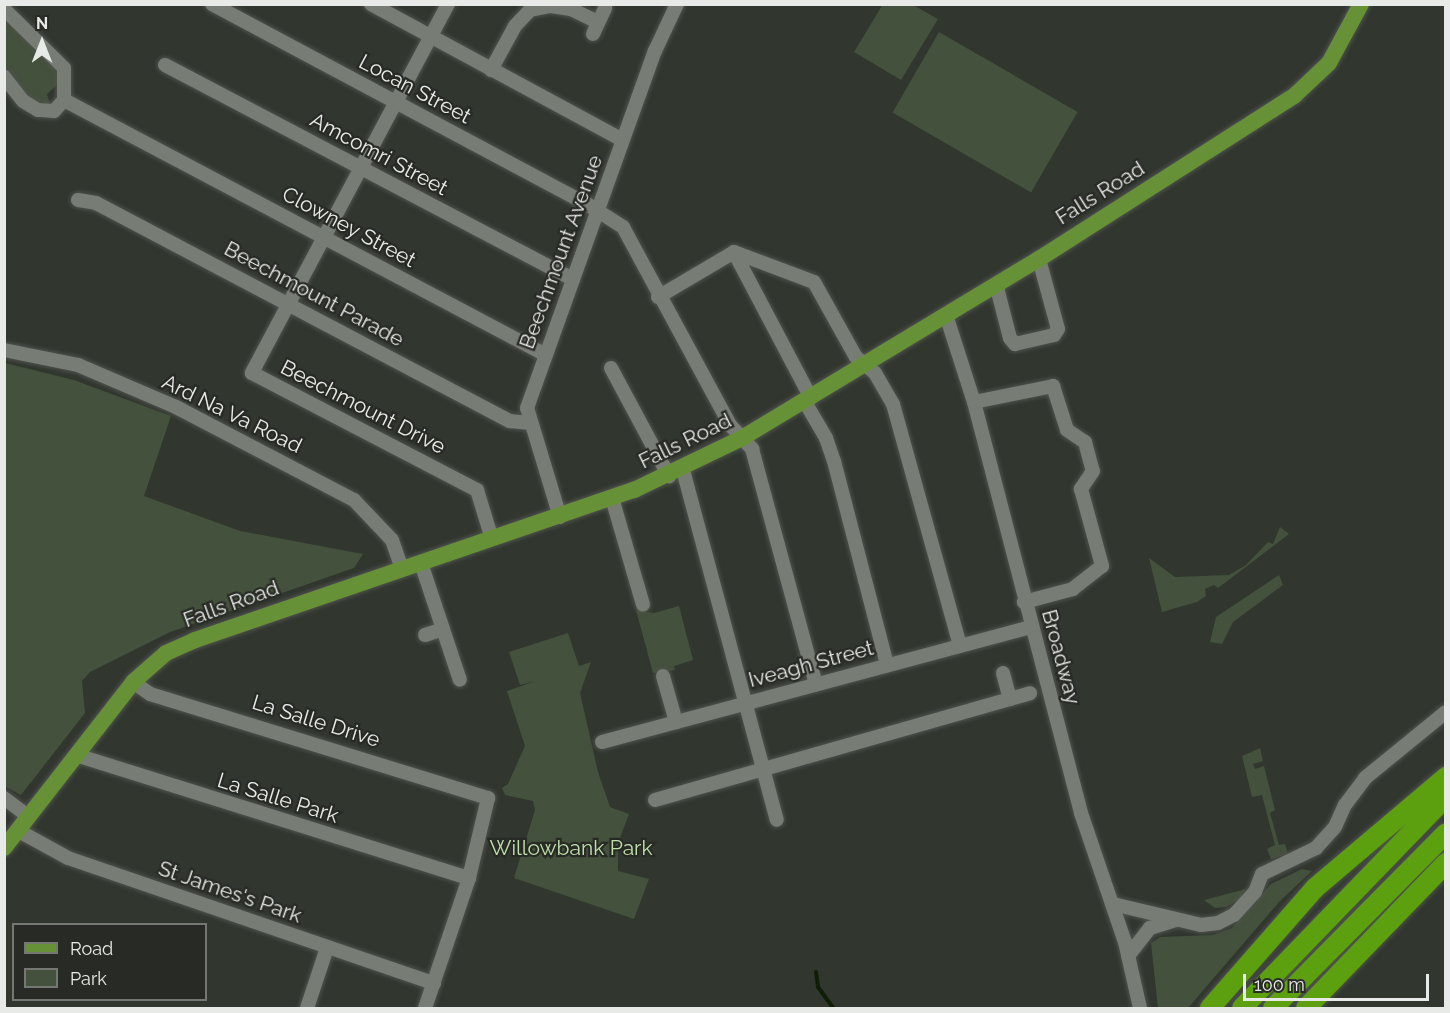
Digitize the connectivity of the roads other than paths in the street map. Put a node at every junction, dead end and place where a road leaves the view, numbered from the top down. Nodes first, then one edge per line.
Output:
1 (212, 4) edge
2 (371, 4) edge
3 (448, 4) edge
4 (677, 4) edge
5 (1361, 4) edge
6 (604, 8) dead end
7 (4, 9) edge
8 (430, 37) junction
9 (165, 65) dead end
10 (491, 70) junction
11 (4, 77) edge
12 (64, 100) junction
13 (395, 102) junction
14 (623, 140) junction
15 (361, 168) junction
16 (78, 200) dead end
17 (597, 211) junction
18 (322, 237) junction
19 (734, 252) junction
20 (1039, 259) junction
21 (573, 279) junction
22 (996, 284) junction
23 (658, 297) junction
24 (287, 303) junction
25 (946, 315) junction
26 (4, 350) edge
27 (546, 355) junction
28 (866, 364) junction
29 (612, 368) dead end
30 (808, 400) junction
31 (974, 402) junction
32 (530, 423) junction
33 (742, 438) junction
34 (676, 473) junction
35 (612, 498) junction
36 (560, 516) junction
37 (492, 539) junction
38 (421, 563) junction
39 (402, 569) junction
40 (1024, 602) junction
41 (643, 605) dead end
42 (1031, 627) junction
43 (443, 629) junction
44 (424, 635) dead end
45 (960, 646) junction
46 (887, 665) junction
47 (1003, 673) dead end
48 (663, 676) dead end
49 (460, 681) dead end
50 (133, 682) junction
51 (816, 684) junction
52 (1030, 693) dead end
53 (1010, 699) junction
54 (746, 704) junction
55 (1446, 712) edge
56 (676, 722) junction
57 (602, 742) dead end
58 (76, 754) junction
59 (763, 769) junction
60 (1446, 777) edge
61 (4, 798) edge
62 (1446, 798) edge
63 (655, 800) dead end
64 (28, 816) junction
65 (777, 820) dead end
66 (17, 830) junction
67 (1446, 834) edge
68 (4, 848) edge
69 (1446, 863) edge
70 (469, 878) junction
71 (1113, 904) junction
72 (1176, 920) junction
73 (327, 948) junction
74 (1128, 956) junction
75 (434, 983) junction
76 (307, 1008) edge
77 (425, 1008) edge
78 (1140, 1008) edge
79 (1210, 1008) edge
80 (1242, 1008) edge
81 (1273, 1008) edge
82 (1306, 1008) edge

1 - 13 street, Locan Street
2 - 8 street
3 - 8 street
4 - 14 street, Beechmount Avenue
5 - 20 main road, Falls Road
6 - 10 street
7 - 12 street
8 - 10 street
8 - 13 street
9 - 15 street, Amcomri Street
10 - 14 street
11 - 12 street
12 - 18 street, Clowney Street
13 - 15 street
13 - 17 street, Locan Street
14 - 17 street, Beechmount Avenue
15 - 18 street
15 - 21 street, Amcomri Street
16 - 24 street, Beechmount Parade
17 - 21 street, Beechmount Avenue
17 - 23 street, Locan Street
18 - 24 street
18 - 27 street, Clowney Street
19 - 23 street
19 - 28 street
19 - 30 street
20 - 22 main road, Falls Road
20 - 22 street
21 - 27 street, Beechmount Avenue
22 - 25 main road, Falls Road
23 - 33 street, Locan Street
24 - 32 street, Beechmount Parade
24 - 37 street, Beechmount Drive
25 - 28 main road, Falls Road
25 - 31 street, Broadway
26 - 39 street, Ard Na Va Road
27 - 32 street, Beechmount Avenue
28 - 30 main road, Falls Road
28 - 45 street
29 - 34 street
30 - 33 main road, Falls Road
30 - 46 street
31 - 40 street, Broadway
31 - 40 street
32 - 36 street, Beechmount Avenue
33 - 34 main road, Falls Road
33 - 51 street, Locan Street
34 - 35 main road, Falls Road
34 - 54 street
35 - 36 main road, Falls Road
35 - 41 street
36 - 37 main road, Falls Road
37 - 38 main road, Falls Road
38 - 39 main road, Falls Road
38 - 43 street
39 - 50 main road, Falls Road
40 - 42 street, Broadway
42 - 45 street, Iveagh Street
42 - 71 street, Broadway
43 - 44 street
43 - 49 street
45 - 46 street, Iveagh Street
46 - 51 street, Iveagh Street
47 - 53 street
48 - 56 street
50 - 58 main road, Falls Road
50 - 70 street, La Salle Drive
51 - 54 street, Iveagh Street
52 - 53 street
53 - 59 street
54 - 56 street, Iveagh Street
54 - 59 street
55 - 72 street
56 - 57 street, Iveagh Street
58 - 64 main road, Falls Road
58 - 70 street, La Salle Park
59 - 63 street
59 - 65 street
60 - 79 highway
61 - 64 street
62 - 80 highway
64 - 66 main road, Falls Road
66 - 68 main road, Falls Road
66 - 73 street, St James's Park
67 - 81 highway
69 - 82 highway
70 - 75 street
71 - 72 street
71 - 74 street, Broadway
72 - 74 street
73 - 75 street, St James's Park
73 - 76 street
74 - 78 street, Broadway
75 - 77 street

